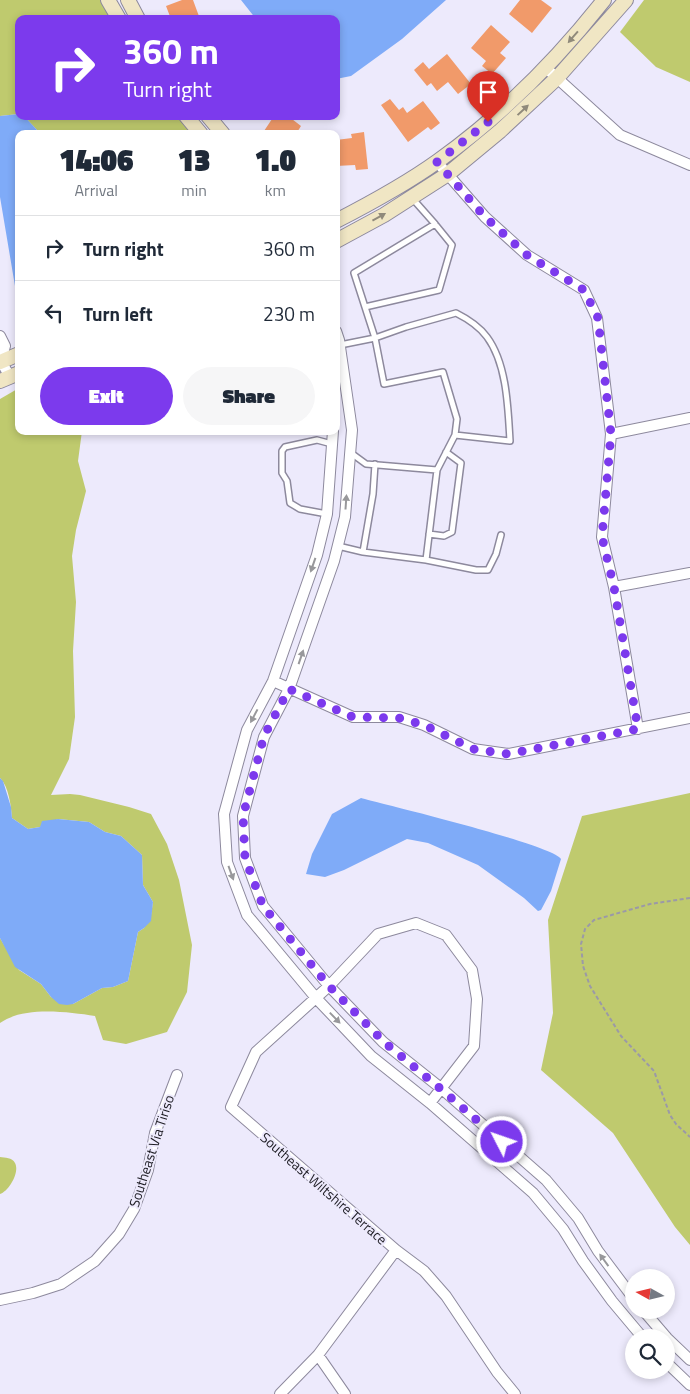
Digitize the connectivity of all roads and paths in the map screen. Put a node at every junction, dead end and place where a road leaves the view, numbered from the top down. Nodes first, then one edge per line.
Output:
1 (108, 0) edge
2 (128, 0) edge
3 (604, 0) edge
4 (626, 0) edge
5 (117, 15) edge
6 (136, 15) edge
7 (546, 68) junction
8 (557, 78) junction
9 (189, 120) edge
10 (212, 120) edge
11 (198, 130) edge
12 (220, 130) edge
13 (437, 162) junction
14 (690, 164) edge
15 (448, 174) junction
16 (412, 197) junction
17 (340, 219) edge
18 (435, 224) junction
19 (340, 239) edge
20 (365, 307) junction
21 (0, 336) edge
22 (375, 338) junction
23 (340, 345) edge
24 (15, 355) edge
25 (340, 357) edge
26 (0, 361) edge
27 (9, 377) edge
28 (690, 418) edge
29 (611, 434) junction
30 (333, 435) edge
31 (455, 435) junction
32 (332, 444) junction
33 (350, 452) junction
34 (446, 452) junction
35 (375, 464) junction
36 (437, 470) junction
37 (327, 514) junction
38 (429, 534) junction
39 (501, 535) dead end
40 (320, 540) junction
41 (338, 546) junction
42 (363, 552) junction
43 (426, 560) junction
44 (690, 573) edge
45 (614, 587) junction
46 (273, 681) junction
47 (289, 689) junction
48 (690, 718) edge
49 (638, 729) junction
50 (224, 814) junction
51 (243, 816) junction
52 (690, 898) edge
53 (329, 986) junction
54 (316, 998) junction
55 (177, 1075) dead end
56 (442, 1090) junction
57 (430, 1103) junction
58 (690, 1137) edge
59 (546, 1180) junction
60 (533, 1193) junction
61 (396, 1250) junction
62 (625, 1289) edge
63 (625, 1291) edge
64 (0, 1300) edge
65 (612, 1301) junction
66 (651, 1319) edge
67 (635, 1329) edge
68 (318, 1355) junction
69 (690, 1360) edge
70 (675, 1371) edge
71 (690, 1385) edge
72 (280, 1394) edge
73 (344, 1394) edge
74 (515, 1394) edge

1 - 5 street
2 - 6 street
3 -> 7 street
4 - 8 street
7 - 8 street
7 - 13 street
8 - 14 street
15 -> 8 street
9 - 11 street
10 - 12 street
13 - 15 street
13 - 17 street
15 - 16 street
15 - 29 street
16 - 18 lane
19 -> 16 street
18 - 20 lane
18 - 20 lane
20 - 22 lane
21 - 26 street
22 - 23 lane
22 - 31 lane
22 - 31 lane
24 - 26 street
25 - 33 street
26 - 27 street
28 - 29 street
29 - 45 street
30 - 32 street
31 - 34 lane
32 - 33 street
32 - 37 street
32 - 37 lane
33 - 35 lane
41 -> 33 street
34 - 36 lane
34 - 38 lane
35 - 36 lane
35 - 42 lane
36 - 38 lane
37 - 40 street
38 - 43 lane
39 - 43 lane
40 - 41 street
40 -> 46 street
41 - 42 lane
47 -> 41 street
42 - 43 lane
44 - 45 street
45 - 49 street
46 - 47 street
46 -> 50 street
47 - 49 street
47 - 51 street
48 - 49 street
50 - 51 street
50 -> 54 street
51 - 53 street
52 - 58 path
53 - 54 street, Southeast Wiltshire Terrace
53 - 56 street
53 - 56 street, Southeast Wiltshire Terrace
54 -> 57 street
54 - 61 street, Southeast Wiltshire Terrace
55 - 64 street, Southeast Via Tiriso
56 - 57 street, Southeast Wiltshire Terrace
56 - 59 street
57 - 60 street
59 - 60 street
62 -> 59 street
60 - 65 street
61 - 68 street
61 - 74 street, Southeast Wiltshire Terrace
63 - 65 street
65 - 67 street
66 - 69 street
68 - 72 street
68 - 73 street
70 - 71 street

